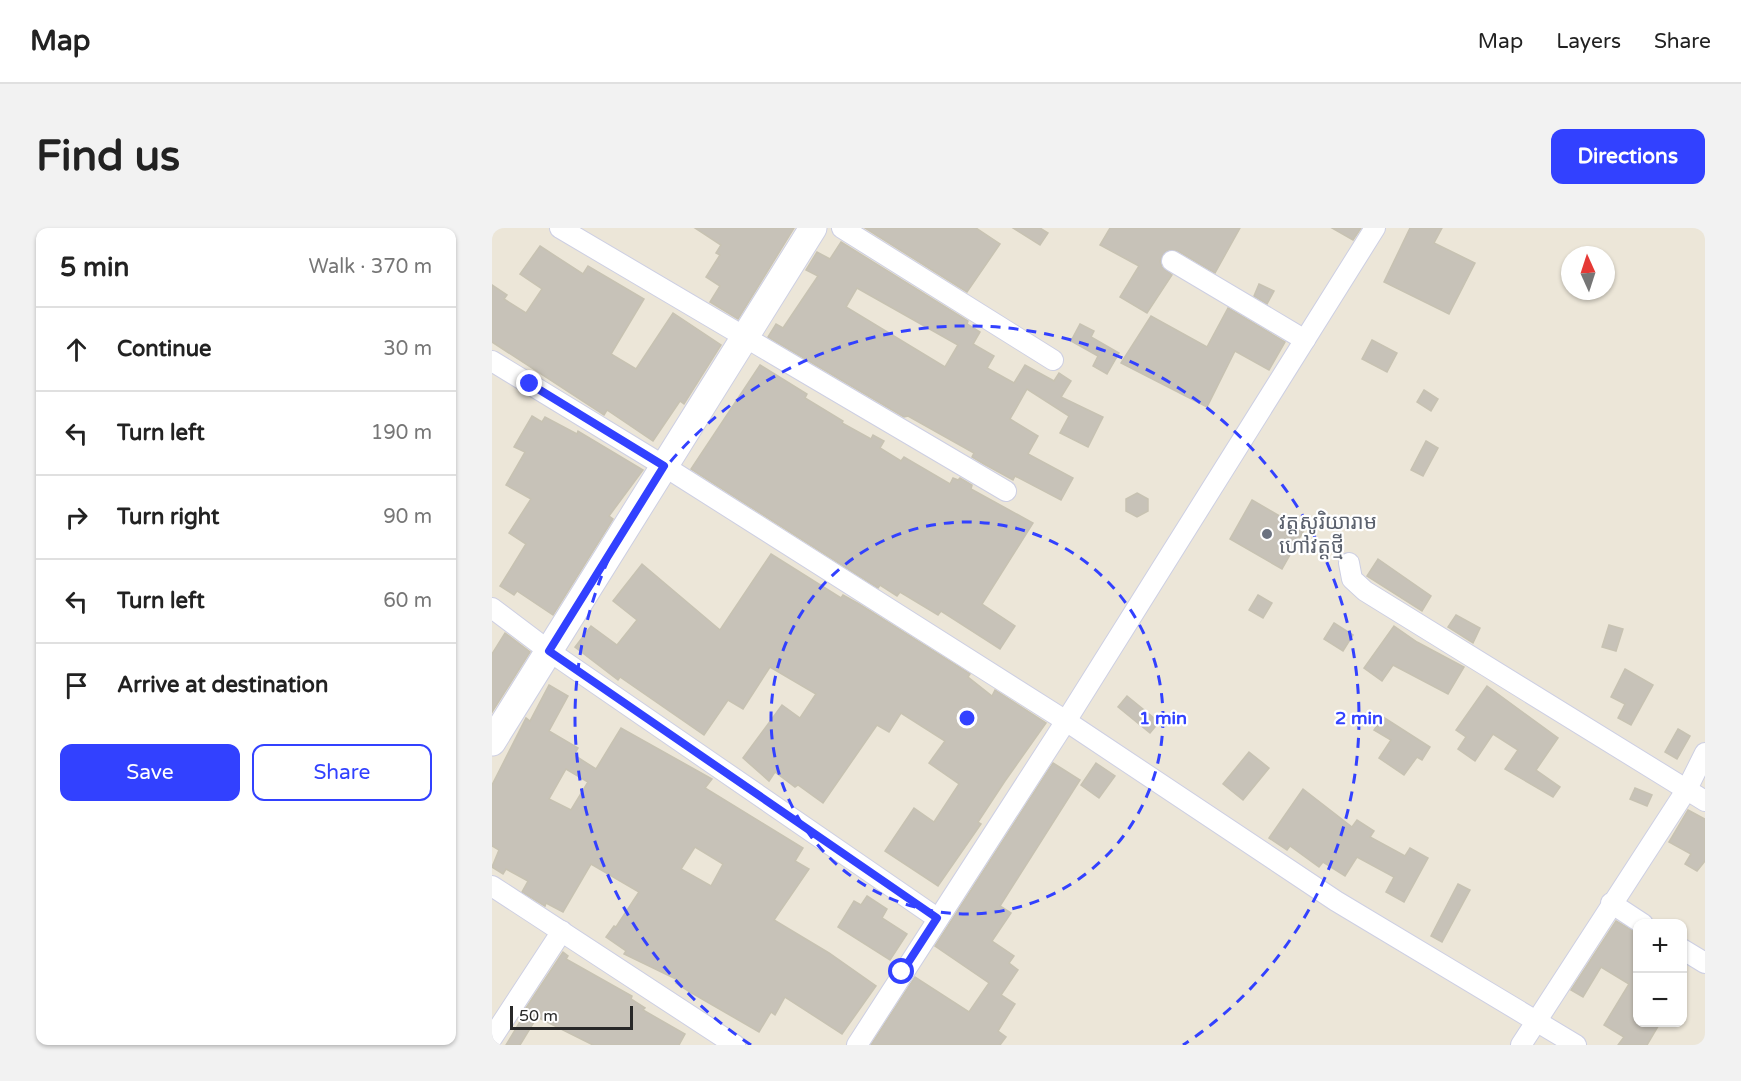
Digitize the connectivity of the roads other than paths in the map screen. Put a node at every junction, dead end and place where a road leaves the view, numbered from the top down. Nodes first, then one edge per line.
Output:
1 (560, 228) edge
2 (813, 228) edge
3 (842, 228) edge
4 (1376, 228) edge
5 (1172, 261) dead end
6 (744, 339) junction
7 (1305, 340) junction
8 (1053, 360) dead end
9 (492, 361) edge
10 (664, 466) junction
11 (1006, 491) dead end
12 (1349, 562) dead end
13 (492, 608) edge
14 (549, 651) junction
15 (1066, 721) junction
16 (492, 742) edge
17 (1705, 753) edge
18 (1687, 789) junction
19 (1705, 801) edge
20 (492, 886) edge
21 (1611, 903) junction
22 (937, 918) junction
23 (1635, 919) edge
24 (562, 931) junction
25 (1687, 952) edge
26 (1705, 963) edge
27 (1536, 1021) junction
28 (492, 1038) edge
29 (735, 1045) edge
30 (856, 1045) edge
31 (1521, 1045) edge
32 (1576, 1045) edge

1 - 6 street
2 - 6 street
3 - 8 street
4 - 7 street
5 - 7 street
6 - 10 street
6 - 11 street
7 - 15 street
9 - 10 street
10 - 14 street
10 - 15 street
12 - 18 street
13 - 14 street
14 - 16 street
14 - 22 street
15 - 22 street
15 - 27 street
17 - 18 street
18 - 19 street
18 - 21 street
20 - 24 street
21 - 23 street
21 - 27 street
22 - 30 street
24 - 28 street
24 - 29 street
25 - 26 street
27 - 31 street
27 - 32 street

